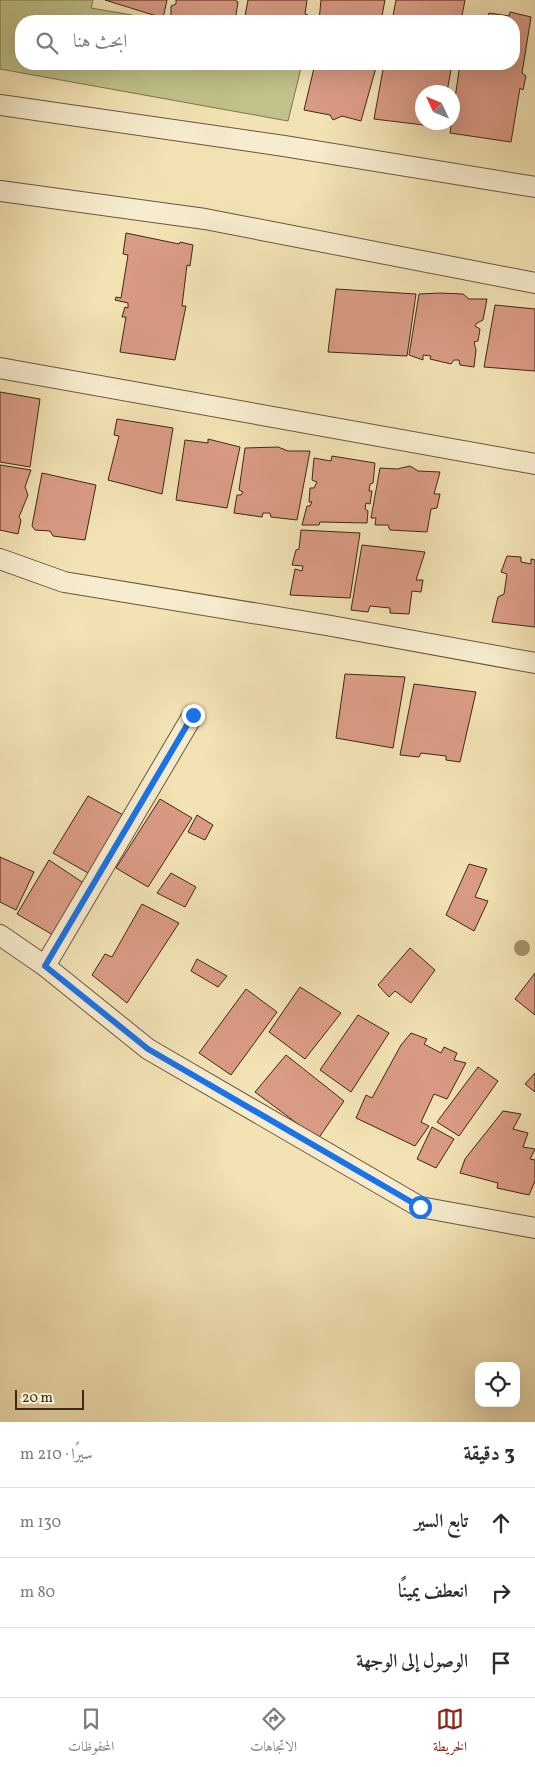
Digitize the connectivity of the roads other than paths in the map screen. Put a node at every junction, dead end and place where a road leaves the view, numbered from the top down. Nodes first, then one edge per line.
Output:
1 (0, 105) edge
2 (535, 188) edge
3 (0, 191) edge
4 (535, 283) edge
5 (0, 368) edge
6 (535, 464) edge
7 (0, 559) edge
8 (535, 663) edge
9 (193, 715) dead end
10 (0, 935) edge
11 (45, 966) junction
12 (535, 1228) edge

1 - 2 street
3 - 4 street
5 - 6 street
7 - 8 street
9 - 11 street
10 - 11 street
11 - 12 street

